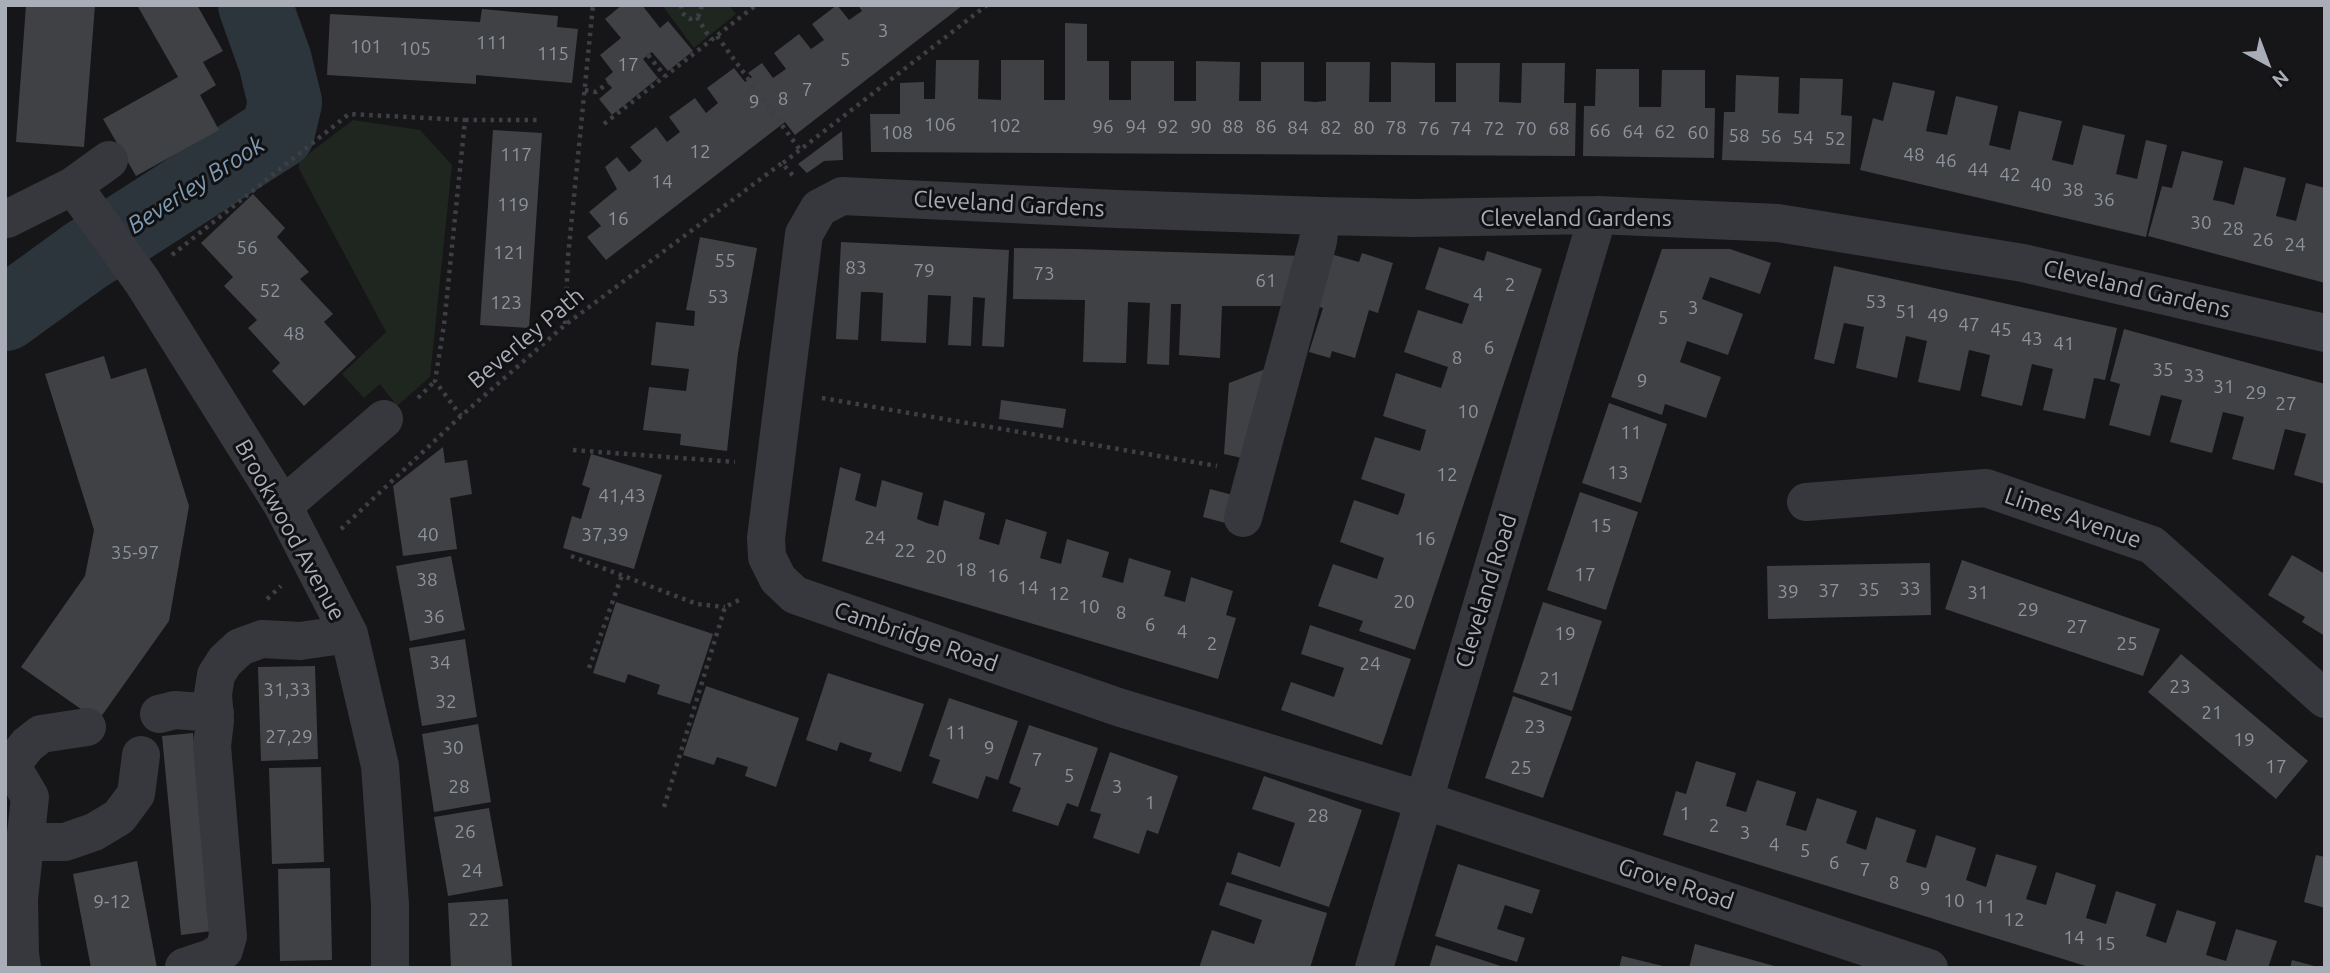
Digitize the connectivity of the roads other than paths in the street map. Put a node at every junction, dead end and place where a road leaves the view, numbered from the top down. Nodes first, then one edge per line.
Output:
1 (109, 160) dead end
2 (73, 186) junction
3 (1598, 215) junction
4 (1321, 216) junction
5 (7, 219) dead end
6 (2325, 332) edge
7 (384, 419) dead end
8 (1806, 502) dead end
9 (283, 506) junction
10 (1243, 518) dead end
11 (778, 579) joint
12 (349, 635) junction
13 (2325, 699) edge
14 (215, 713) junction
15 (159, 714) dead end
16 (87, 727) dead end
17 (141, 755) dead end
18 (1423, 800) junction
19 (25, 842) junction
20 (184, 967) edge
21 (22, 968) edge
22 (390, 968) edge
23 (1374, 968) edge
24 (1929, 968) edge

1 - 2 street
2 - 5 street
2 - 9 street, Brookwood Avenue
3 - 4 street, Cleveland Gardens
3 - 6 street, Cleveland Gardens
3 - 18 street, Cleveland Road
4 - 10 street
4 - 11 street, Cleveland Gardens
7 - 9 street
8 - 13 street, Limes Avenue
9 - 12 street, Brookwood Avenue
11 - 18 street, Cambridge Road
12 - 14 street
12 - 22 street, Brookwood Avenue
14 - 15 street
14 - 20 street
16 - 19 street
17 - 19 street
18 - 23 street, Cleveland Road
18 - 24 street, Grove Road
19 - 21 street

